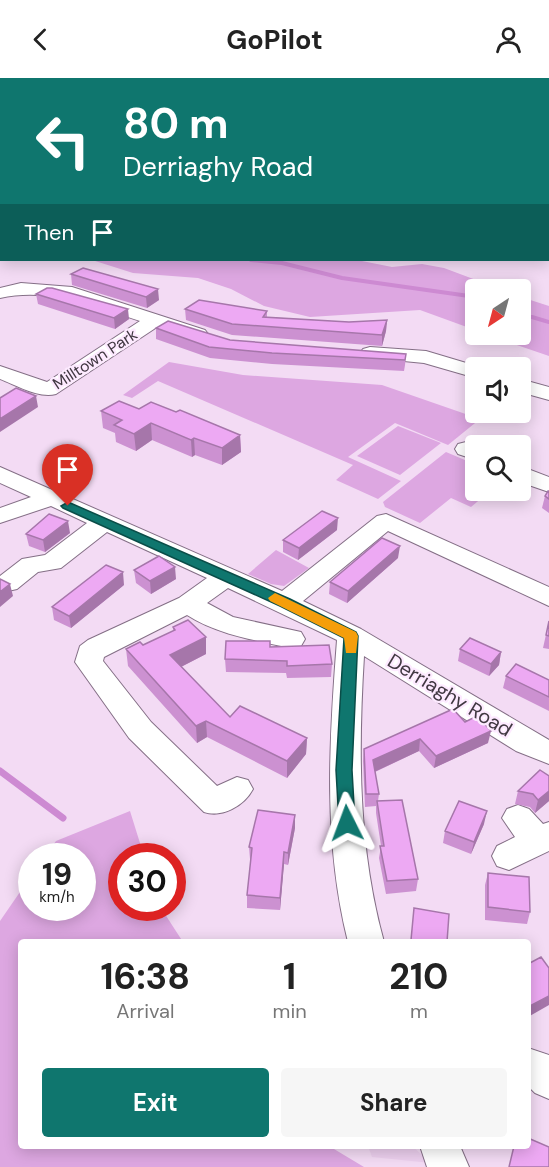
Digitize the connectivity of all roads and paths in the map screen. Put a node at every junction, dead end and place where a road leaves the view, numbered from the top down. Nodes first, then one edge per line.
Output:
1 (0, 293) edge
2 (156, 320) junction
3 (216, 340) edge
4 (356, 352) edge
5 (465, 369) edge
6 (0, 372) edge
7 (531, 388) edge
8 (549, 393) edge
9 (0, 474) edge
10 (531, 478) edge
11 (549, 485) edge
12 (51, 498) junction
13 (0, 516) edge
14 (104, 522) junction
15 (227, 576) junction
16 (8, 583) edge
17 (549, 597) edge
18 (285, 602) junction
19 (188, 604) junction
20 (351, 636) junction
21 (291, 639) dead end
22 (549, 753) edge
23 (237, 789) dead end
24 (535, 831) edge
25 (509, 856) dead end
26 (365, 939) edge
27 (441, 1149) edge
28 (448, 1167) edge

1 - 2 street
2 - 3 street
2 - 6 street, Milltown Park
4 - 5 street
7 - 8 street
9 - 12 street, Derriaghy Road
10 - 11 street
12 - 13 street
12 - 14 street, Derriaghy Road
14 - 15 street, Derriaghy Road
14 - 16 street
15 - 18 street, Derriaghy Road
15 - 19 street
17 - 18 street
18 - 20 street, Derriaghy Road
19 - 21 street
19 - 23 street
20 - 22 street, Derriaghy Road
20 - 26 street
24 - 25 street
27 - 28 street

